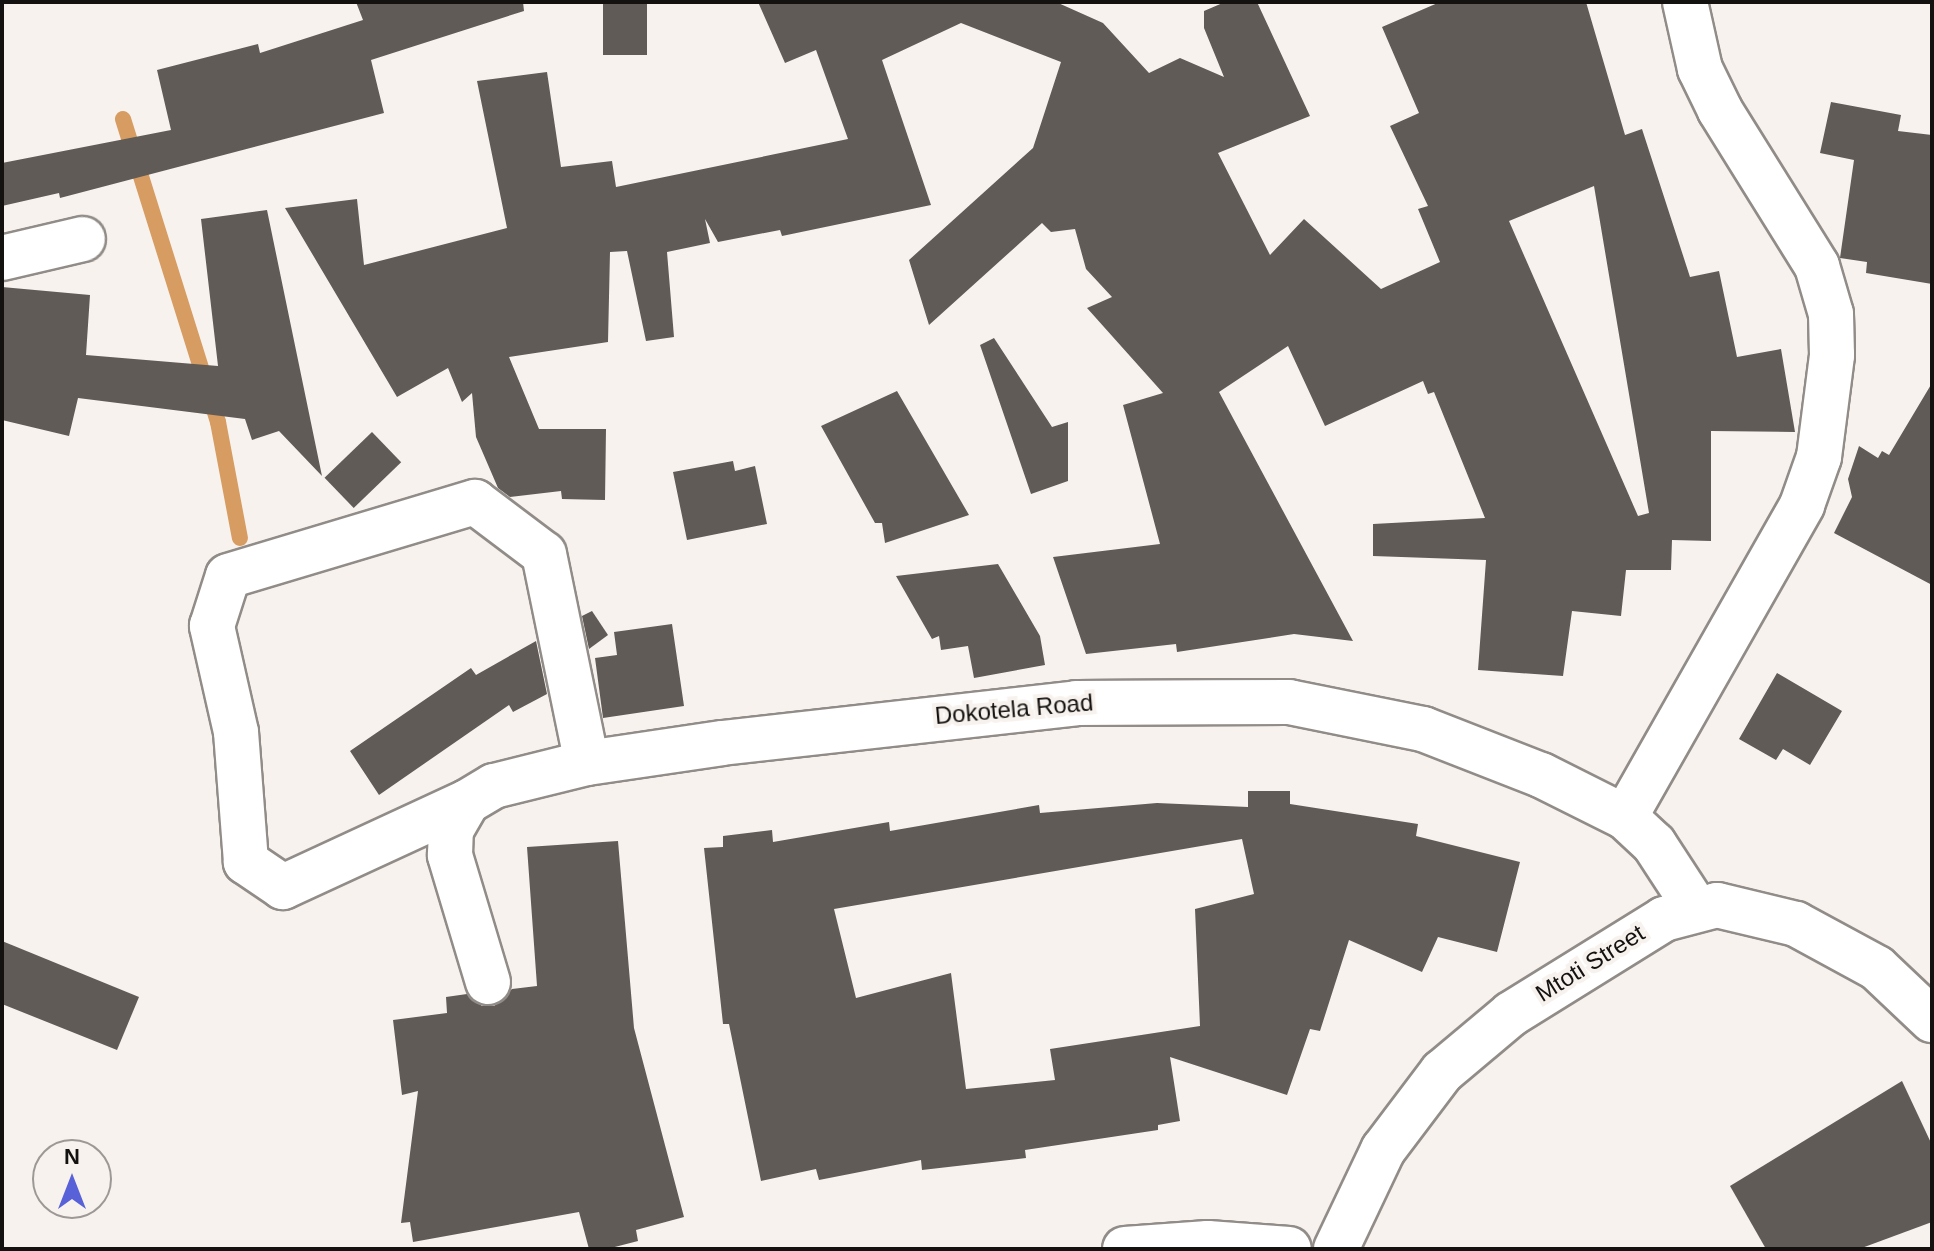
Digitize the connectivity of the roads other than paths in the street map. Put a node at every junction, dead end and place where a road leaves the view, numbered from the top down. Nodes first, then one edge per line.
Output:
1 (1685, 2) edge
2 (83, 239) dead end
3 (2, 258) edge
4 (587, 763) junction
5 (467, 802) junction
6 (1625, 817) junction
7 (1695, 907) junction
8 (488, 982) dead end
9 (1932, 1020) edge
10 (1125, 1249) edge
11 (1289, 1249) edge
12 (1336, 1249) edge

1 - 6 street
2 - 3 street
4 - 5 street, Dokotela Road
4 - 5 street, Dokotela Road
4 - 6 street, Dokotela Road
5 - 8 street
6 - 7 street, Dokotela Road
7 - 9 street, Mtoti Street
7 - 12 street, Mtoti Street
10 - 11 street

